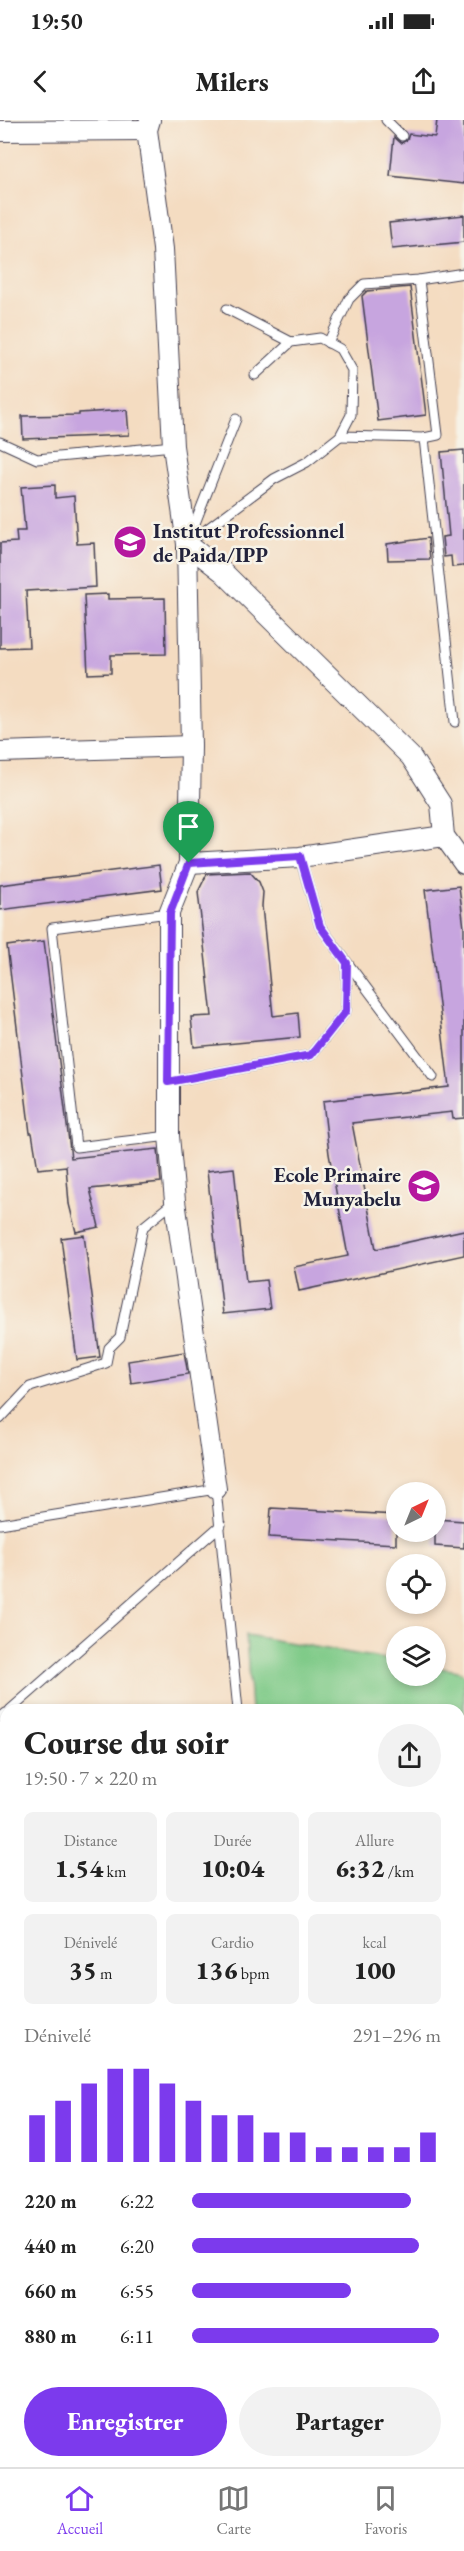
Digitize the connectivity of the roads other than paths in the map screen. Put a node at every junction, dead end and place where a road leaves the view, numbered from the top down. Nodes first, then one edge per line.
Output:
1 (386, 120) edge
2 (149, 125) edge
3 (0, 131) edge
4 (402, 136) dead end
5 (464, 273) edge
6 (419, 280) junction
7 (227, 309) dead end
8 (291, 342) junction
9 (328, 343) junction
10 (255, 375) dead end
11 (236, 419) dead end
12 (340, 436) junction
13 (424, 438) junction
14 (2, 446) edge
15 (173, 446) junction
16 (187, 544) junction
17 (455, 722) dead end
18 (191, 746) junction
19 (0, 752) edge
20 (444, 836) junction
21 (300, 856) junction
22 (189, 863) junction
23 (464, 864) edge
24 (170, 913) junction
25 (347, 963) junction
26 (433, 1077) dead end
27 (168, 1082) junction
28 (169, 1136) junction
29 (175, 1201) junction
30 (0, 1419) edge
31 (216, 1489) junction
32 (0, 1524) edge
33 (221, 1526) junction
34 (17, 1704) edge
35 (237, 1704) edge

1 - 4 lane
2 - 3 street
2 - 15 street
5 - 6 lane
6 - 9 lane
6 - 13 lane
7 - 8 lane
8 - 9 lane
8 - 10 lane
9 - 12 lane
11 - 16 lane
12 - 13 lane
12 - 16 lane
13 - 17 lane
14 - 15 lane
15 - 16 street
16 - 18 street
16 - 20 street
18 - 19 street
18 - 22 street
20 - 21 street
20 - 23 street
21 - 22 street
21 - 25 lane
22 - 24 street
24 - 27 street
24 - 28 lane
25 - 26 lane
25 - 27 lane
27 - 28 street
28 - 29 street
29 - 30 lane
29 - 31 street
31 - 32 lane
31 - 33 lane
33 - 34 lane
33 - 35 lane

